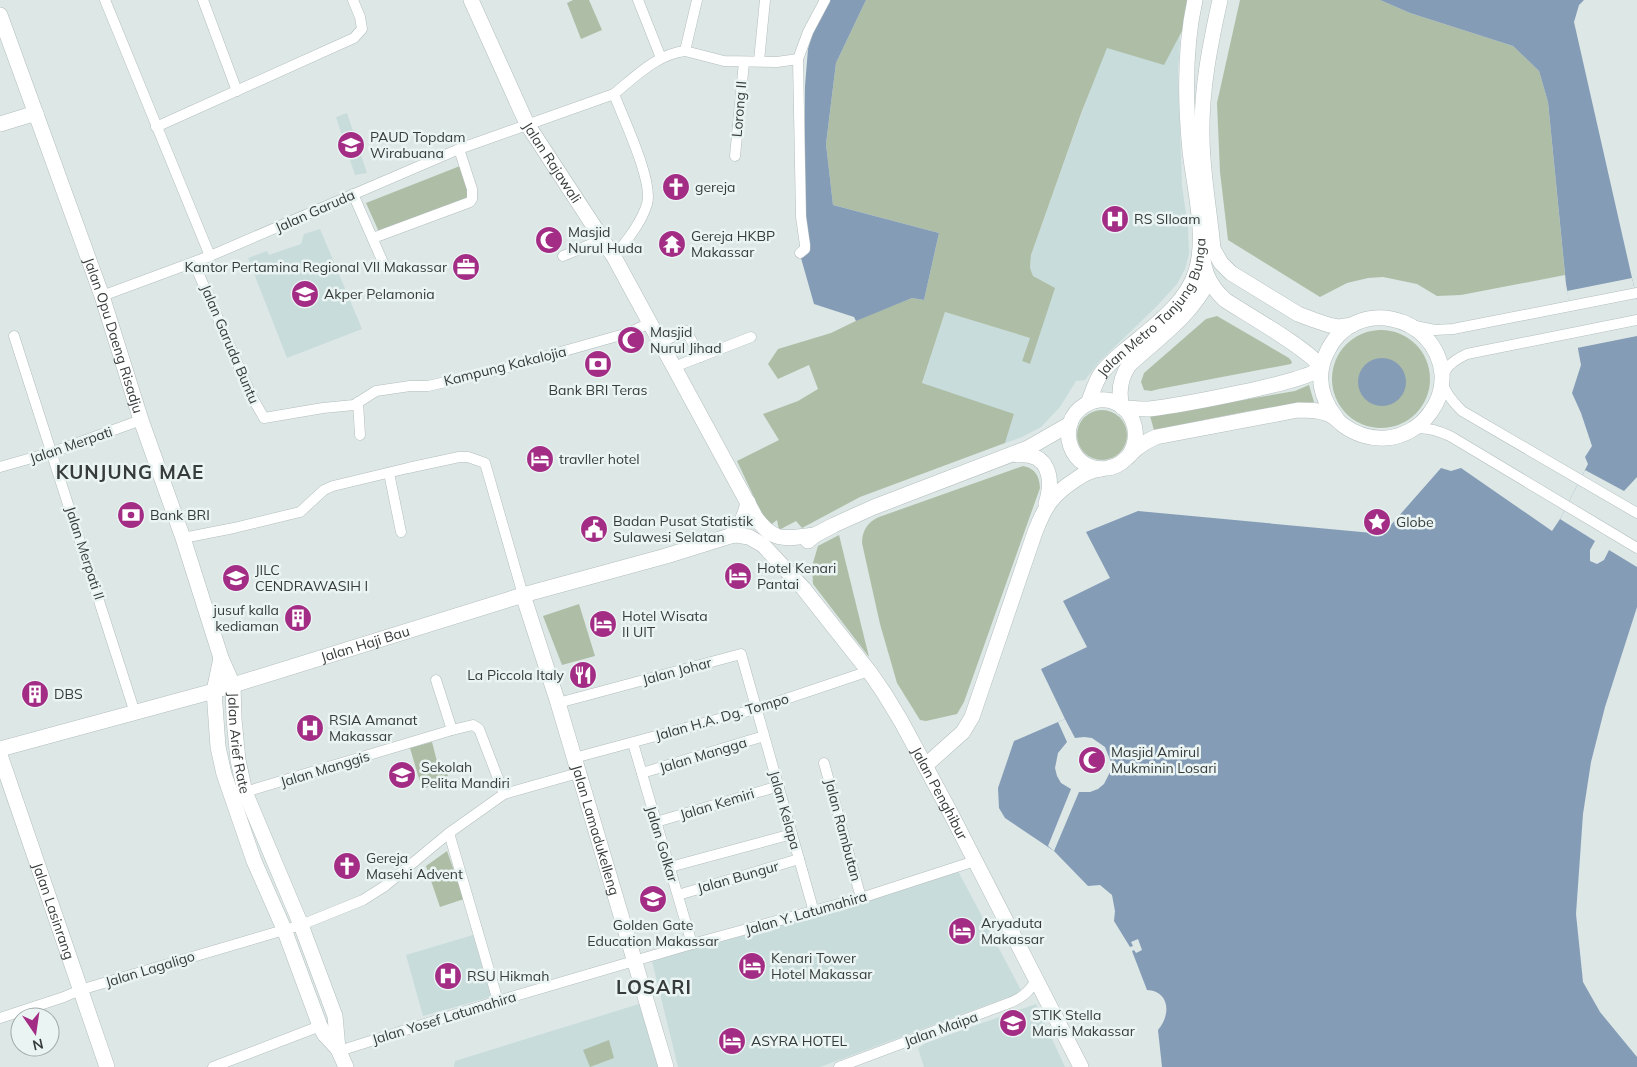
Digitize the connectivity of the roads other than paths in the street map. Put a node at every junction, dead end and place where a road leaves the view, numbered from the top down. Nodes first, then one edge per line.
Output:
1 (105, 0) edge
2 (203, 0) edge
3 (353, 0) edge
4 (470, 0) edge
5 (638, 0) edge
6 (697, 0) edge
7 (765, 0) edge
8 (825, 0) edge
9 (1195, 0) edge
10 (1220, 0) edge
11 (0, 15) edge
12 (685, 51) junction
13 (661, 58) junction
14 (798, 59) junction
15 (759, 61) junction
16 (744, 62) junction
17 (238, 91) junction
18 (614, 94) junction
19 (36, 113) junction
20 (0, 124) edge
21 (527, 124) junction
22 (156, 127) junction
23 (459, 149) junction
24 (735, 156) dead end
25 (354, 194) junction
26 (373, 238) junction
27 (603, 239) junction
28 (1201, 247) junction
29 (800, 253) dead end
30 (210, 256) junction
31 (563, 256) dead end
32 (614, 257) junction
33 (194, 263) junction
34 (385, 267) dead end
35 (1208, 281) junction
36 (1637, 293) edge
37 (102, 296) junction
38 (1637, 320) edge
39 (650, 323) junction
40 (1410, 324) junction
41 (1352, 325) junction
42 (14, 336) dead end
43 (751, 337) dead end
44 (661, 342) junction
45 (701, 357) junction
46 (674, 368) junction
47 (1321, 368) junction
48 (1442, 377) junction
49 (358, 402) junction
50 (1088, 403) junction
51 (1122, 407) junction
52 (301, 413) joint
53 (1337, 419) junction
54 (141, 420) junction
55 (1070, 424) junction
56 (1412, 430) junction
57 (360, 435) dead end
58 (53, 452) junction
59 (1013, 455) junction
60 (1128, 457) junction
61 (0, 468) edge
62 (1101, 469) junction
63 (389, 473) junction
64 (748, 502) junction
65 (1044, 510) junction
66 (1637, 513) edge
67 (401, 532) dead end
68 (815, 535) junction
69 (730, 536) junction
70 (183, 538) junction
71 (763, 545) junction
72 (1637, 548) edge
73 (523, 595) junction
74 (221, 658) junction
75 (869, 671) junction
76 (436, 680) dead end
77 (232, 685) junction
78 (214, 691) junction
79 (558, 703) junction
80 (756, 709) junction
81 (136, 713) junction
82 (452, 730) junction
83 (764, 736) junction
84 (633, 743) junction
85 (0, 749) edge
86 (0, 755) edge
87 (824, 763) dead end
88 (576, 765) junction
89 (926, 765) junction
90 (642, 773) junction
91 (779, 786) junction
92 (245, 792) junction
93 (504, 794) junction
94 (656, 822) junction
95 (449, 833) junction
96 (792, 834) junction
97 (799, 859) junction
98 (975, 861) junction
99 (670, 867) junction
100 (678, 895) junction
101 (861, 898) junction
102 (814, 912) junction
103 (301, 925) junction
104 (284, 929) junction
105 (692, 944) junction
106 (636, 961) junction
107 (1036, 980) junction
108 (80, 990) junction
109 (498, 1001) junction
110 (0, 1018) edge
111 (320, 1026) junction
112 (339, 1050) junction
113 (862, 1063) edge
114 (106, 1067) edge
115 (213, 1067) edge
116 (346, 1067) edge
117 (666, 1067) edge
118 (840, 1067) edge
119 (1081, 1067) edge

1 - 22 street
2 - 17 street
3 - 17 street
4 - 21 main road, Jalan Rajawali
5 - 13 street
6 - 12 street
7 - 15 street
8 - 14 street
9 - 28 main road, Jalan Metro Tanjung Bunga
10 - 41 main road, Jalan Metro Tanjung Bunga
11 - 19 main road, Jalan Opu Daeng Risadju
12 - 13 street
12 - 16 street
13 - 18 street, Jalan Garuda
14 - 15 street
14 - 29 street
15 - 16 street
16 - 24 street, Lorong II
17 - 22 street
18 - 21 street, Jalan Garuda
18 - 32 street
19 - 20 main road
19 - 37 main road, Jalan Opu Daeng Risadju
21 - 23 street, Jalan Garuda
21 - 27 main road, Jalan Rajawali
22 - 30 street
23 - 25 street, Jalan Garuda
23 - 26 street
25 - 26 street
25 - 30 street, Jalan Garuda
26 - 34 street
27 - 31 street
27 - 32 main road, Jalan Rajawali
28 - 35 main road
28 - 50 main road, Jalan Metro Tanjung Bunga
30 - 33 street, Jalan Garuda
32 - 39 main road, Jalan Rajawali
33 - 37 street, Jalan Garuda
33 - 52 street, Jalan Garuda Buntu
35 - 47 main road
35 - 51 main road, Jalan Metro Tanjung Bunga
36 - 40 street
37 - 54 main road, Jalan Opu Daeng Risadju
38 - 48 street
39 - 44 main road, Jalan Rajawali
39 - 49 street, Kampung Kakalojia
40 - 41 main road
40 - 48 main road
41 - 47 main road
42 - 58 street, Jalan Merpati II
43 - 45 street
44 - 45 street
44 - 46 main road, Jalan Rajawali
45 - 46 street
46 - 64 main road, Jalan Rajawali
47 - 51 main road
47 - 53 main road
48 - 56 main road
48 - 66 street
49 - 52 street, Kampung Kakalojia
49 - 57 street
50 - 51 main road
50 - 55 main road
51 - 60 main road
53 - 56 main road
53 - 60 main road
54 - 58 street, Jalan Merpati
54 - 70 main road, Jalan Opu Daeng Risadju
55 - 59 main road
55 - 62 main road
56 - 72 street
58 - 61 street, Jalan Merpati
58 - 81 street, Jalan Merpati II
59 - 65 main road
59 - 68 main road
60 - 62 main road
62 - 65 main road
63 - 67 street
63 - 70 street
63 - 73 street
64 - 68 main road, Jalan Rajawali
64 - 69 main road
65 - 89 main road
68 - 71 main road
69 - 71 main road, Jalan Haji Bau
69 - 73 main road, Jalan Haji Bau
70 - 74 main road, Jalan Opu Daeng Risadju
71 - 75 main road, Jalan Penghibur
73 - 77 main road, Jalan Haji Bau
73 - 79 main road, Jalan Lamadukelleng
74 - 77 main road, Jalan Arief Rate
74 - 78 main road, Jalan Arief Rate
75 - 80 street, Jalan H.A. Dg. Tompo
75 - 89 main road, Jalan Penghibur
76 - 82 street
77 - 78 main road, Jalan Haji Bau
77 - 92 main road, Jalan Arief Rate
78 - 81 main road, Jalan Haji Bau
78 - 104 main road, Jalan Arief Rate
79 - 80 street, Jalan Johar
79 - 88 main road, Jalan Lamadukelleng
80 - 83 street, Jalan Kelapa
80 - 84 street, Jalan H.A. Dg. Tompo
81 - 85 main road, Jalan Haji Bau
82 - 92 street, Jalan Manggis
82 - 93 street, Jalan Manggis
83 - 90 street, Jalan Mangga
83 - 91 street, Jalan Kelapa
84 - 88 street, Jalan H.A. Dg. Tompo
84 - 90 street, Jalan Golkar
86 - 108 main road, Jalan Lasinrang
87 - 101 street, Jalan Rambutan
88 - 93 street, Jalan H.A. Dg. Tompo
88 - 106 main road, Jalan Lamadukelleng
89 - 98 main road, Jalan Penghibur
90 - 94 street, Jalan Golkar
91 - 94 street, Jalan Kemiri
91 - 96 street, Jalan Kelapa
92 - 103 main road, Jalan Arief Rate
93 - 95 street, Jalan H.A. Dg. Tompo
94 - 99 street, Jalan Golkar
95 - 103 street, Jalan Lagaligo
95 - 109 street
96 - 97 street, Jalan Kelapa
96 - 99 street
97 - 100 street, Jalan Bungur
97 - 102 street, Jalan Kelapa
98 - 101 street, Jalan Y. Latumahira
98 - 107 main road, Jalan Penghibur
99 - 100 street, Jalan Golkar
100 - 105 street, Jalan Golkar
101 - 102 street, Jalan Y. Latumahira
102 - 105 street, Jalan Y. Latumahira
103 - 104 street, Jalan Lagaligo
103 - 112 main road, Jalan Arief Rate
104 - 108 street, Jalan Lagaligo
104 - 111 main road, Jalan Arief Rate
105 - 106 street, Jalan Y. Latumahira
106 - 109 street, Jalan Yosef Latumahira
106 - 117 main road, Jalan Lamadukelleng
107 - 113 street, Jalan Maipa
107 - 119 main road, Jalan Penghibur
108 - 110 street, Jalan Lagaligo
108 - 114 main road, Jalan Lasinrang
109 - 112 street, Jalan Yosef Latumahira
111 - 112 main road, Jalan Arief Rate
111 - 115 street
112 - 116 main road, Jalan Arief Rate
113 - 118 street, Jalan Maipa

